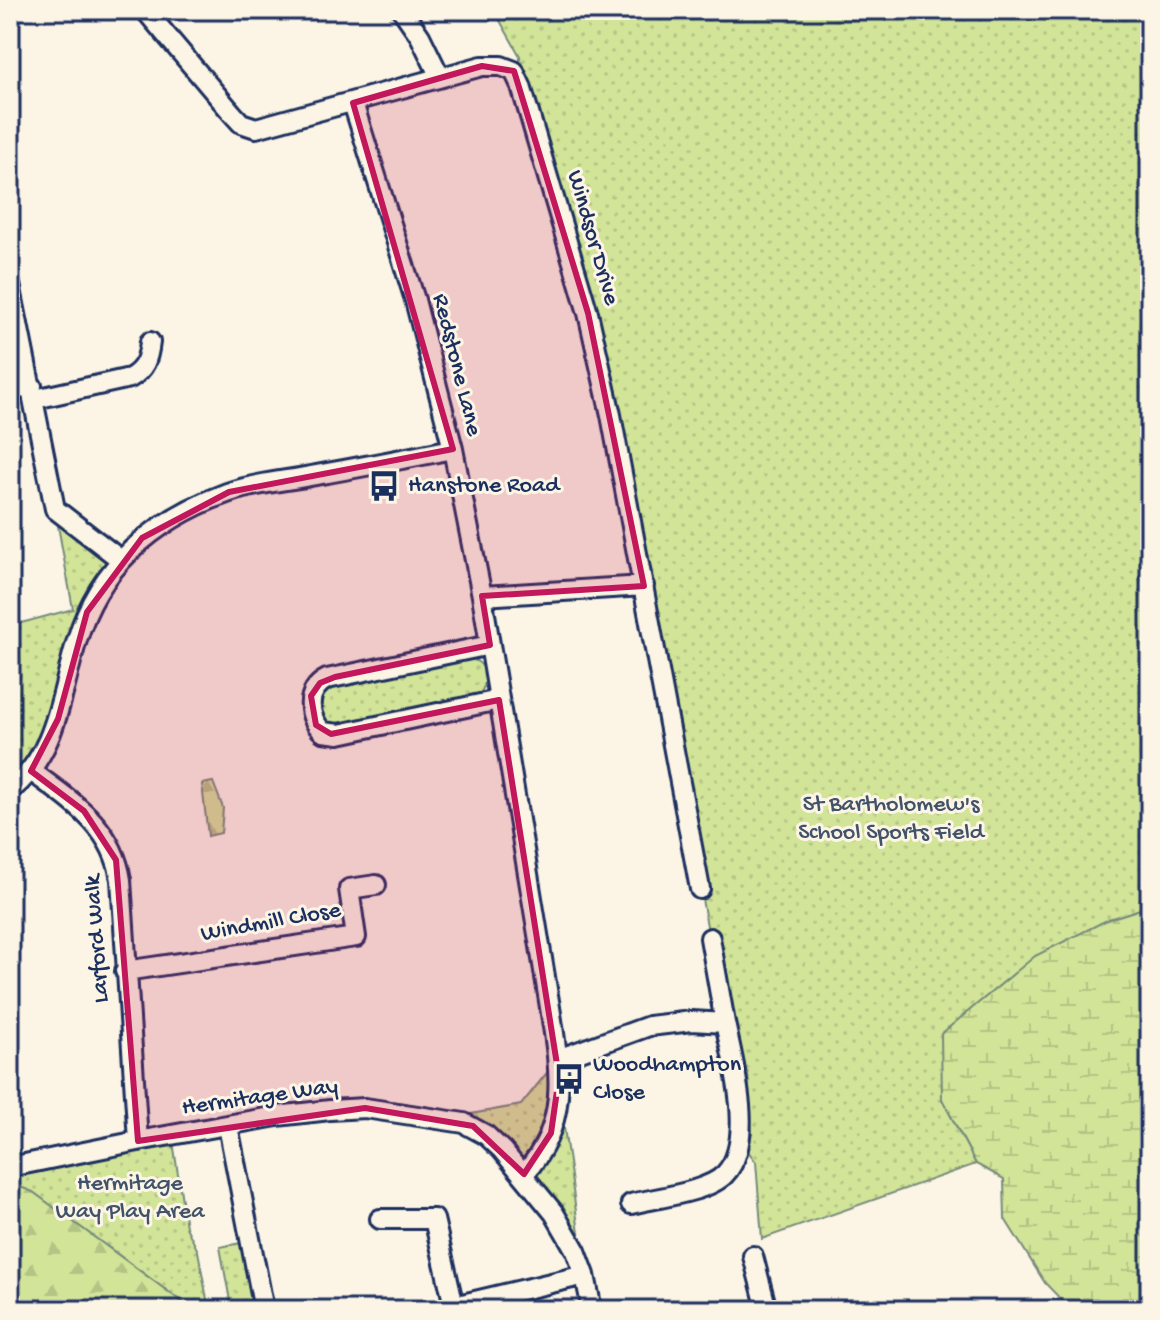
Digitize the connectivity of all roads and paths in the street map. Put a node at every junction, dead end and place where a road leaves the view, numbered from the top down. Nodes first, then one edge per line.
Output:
1 (145, 10) edge
2 (402, 10) edge
3 (440, 77) junction
4 (353, 103) junction
5 (10, 284) edge
6 (13, 309) edge
7 (150, 342) dead end
8 (10, 391) edge
9 (33, 393) junction
10 (453, 449) junction
11 (121, 560) junction
12 (644, 586) junction
13 (482, 596) junction
14 (490, 645) junction
15 (499, 700) junction
16 (31, 771) junction
17 (10, 791) edge
18 (376, 885) dead end
19 (700, 889) dead end
20 (710, 938) dead end
21 (125, 971) junction
22 (725, 1023) junction
23 (558, 1059) junction
24 (228, 1126) junction
25 (138, 1141) junction
26 (10, 1167) edge
27 (524, 1174) junction
28 (631, 1204) dead end
29 (380, 1219) dead end
30 (753, 1256) dead end
31 (585, 1275) junction
32 (264, 1310) edge
33 (592, 1310) edge
34 (767, 1310) edge

1 - 4 street, Windsor Drive
2 - 3 street
3 - 4 street, Windsor Drive
3 - 12 street, Windsor Drive
4 - 10 street, Redstone Lane
5 - 6 street
6 - 9 street
7 - 9 street
8 - 9 street
9 - 11 street
10 - 11 street
10 - 13 street, Redstone Lane
11 - 16 street
12 - 13 street
12 - 19 street, Windsor Drive
13 - 14 street, Redstone Lane
14 - 15 street, Redstone Lane
14 - 15 street
15 - 23 street, Redstone Lane
16 - 17 street
16 - 21 street, Larford Walk
18 - 21 street, Windmill Close
20 - 22 street
21 - 25 street, Larford Walk
22 - 23 street
22 - 28 street
23 - 27 street, Redstone Lane
24 - 25 street, Hermitage Way
24 - 27 street, Hermitage Way
24 - 32 street
25 - 26 street, Hermitage Way
27 - 31 street, Hermitage Way
29 - 31 street
30 - 34 street
31 - 33 street

